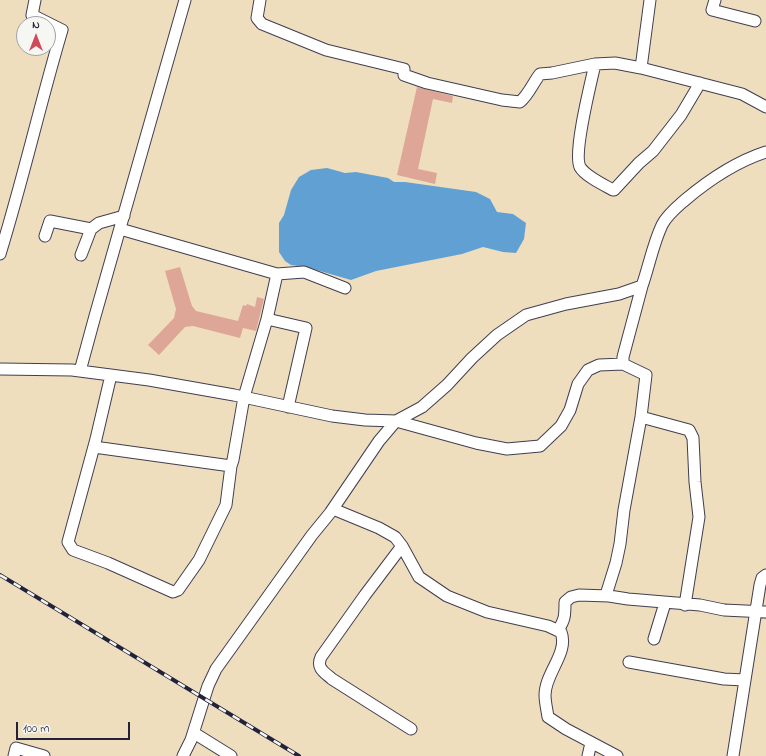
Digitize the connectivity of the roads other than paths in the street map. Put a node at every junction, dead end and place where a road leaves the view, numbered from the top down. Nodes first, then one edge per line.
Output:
1 (35, 0) edge
2 (185, 0) edge
3 (260, 0) edge
4 (650, 0) edge
5 (715, 0) edge
6 (755, 21) dead end
7 (595, 64) junction
8 (641, 68) junction
9 (700, 83) junction
10 (766, 107) edge
11 (766, 152) edge
12 (124, 216) junction
13 (120, 228) junction
14 (91, 229) junction
15 (45, 236) dead end
16 (2, 238) edge
17 (0, 254) edge
18 (81, 255) dead end
19 (277, 274) junction
20 (642, 286) junction
21 (345, 288) dead end
22 (267, 319) junction
23 (623, 364) junction
24 (0, 369) edge
25 (80, 371) junction
26 (111, 375) junction
27 (244, 397) junction
28 (288, 407) junction
29 (641, 417) junction
30 (396, 421) junction
31 (94, 447) junction
32 (231, 466) junction
33 (333, 509) junction
34 (402, 546) junction
35 (766, 576) edge
36 (606, 596) junction
37 (665, 603) junction
38 (685, 605) junction
39 (761, 612) edge
40 (558, 630) junction
41 (654, 639) dead end
42 (629, 662) dead end
43 (745, 680) junction
44 (411, 729) dead end
45 (194, 733) junction
46 (592, 743) junction
47 (14, 756) edge
48 (44, 756) edge
49 (183, 756) edge
50 (232, 756) edge
51 (588, 756) edge
52 (617, 756) edge
53 (733, 756) edge

1 - 16 street
2 - 12 street
3 - 7 street
4 - 8 street
5 - 6 street
7 - 8 street
7 - 9 street
8 - 9 street
9 - 10 street
11 - 20 street
12 - 13 street
12 - 14 street
13 - 19 street
13 - 25 street
14 - 15 street
14 - 18 street
16 - 17 street
19 - 21 street
19 - 22 street
20 - 23 street
20 - 30 street
22 - 27 street
22 - 28 street
23 - 29 street
23 - 30 street
24 - 25 street
25 - 26 street
26 - 27 street
26 - 31 street
27 - 28 street
27 - 32 street
28 - 30 street
29 - 36 street
29 - 38 street
30 - 33 street
31 - 32 street
31 - 32 street
33 - 34 street
33 - 45 street
34 - 40 street
34 - 44 street
35 - 39 street
36 - 37 street
36 - 40 street
37 - 38 street
37 - 41 street
38 - 39 street
39 - 43 street
40 - 46 street
42 - 43 street
43 - 53 street
45 - 49 street
45 - 50 street
46 - 51 street
46 - 52 street
47 - 48 street

